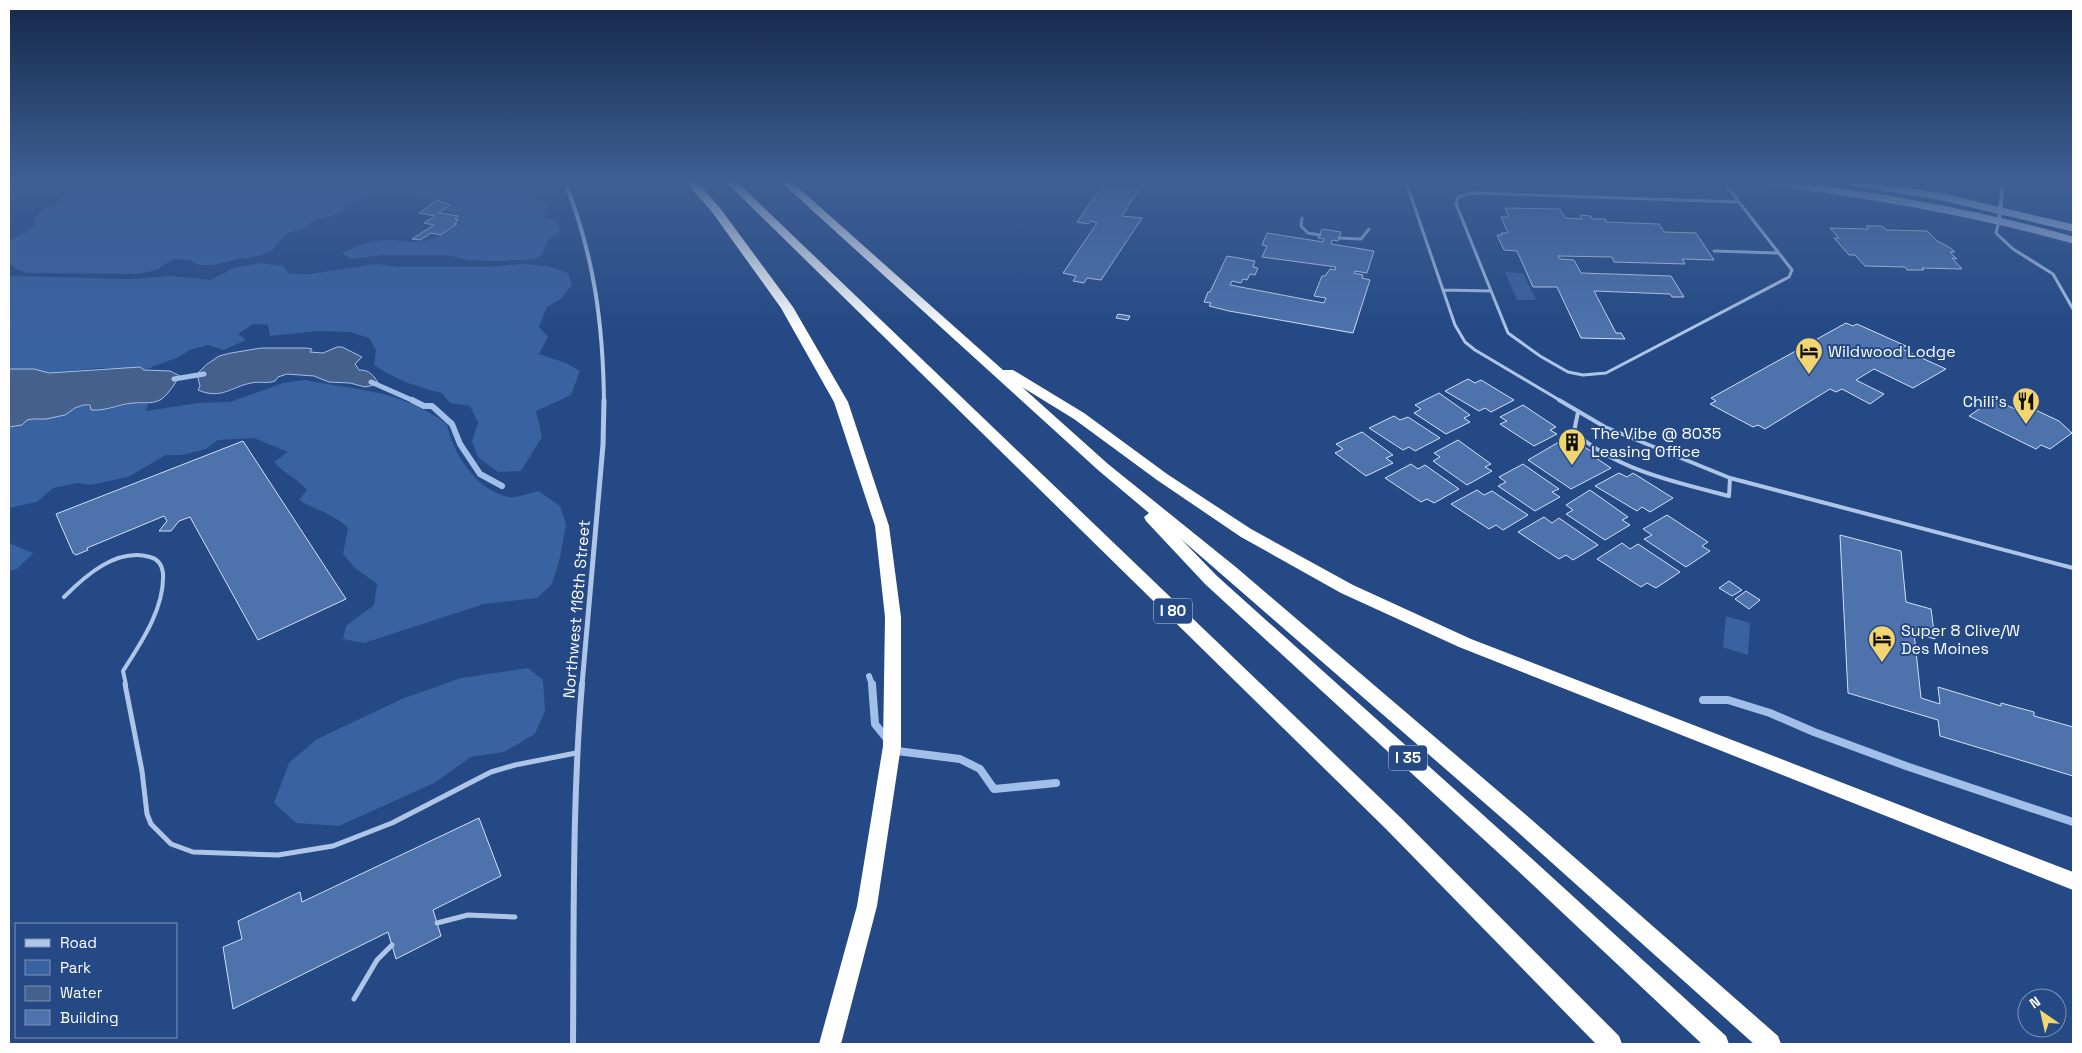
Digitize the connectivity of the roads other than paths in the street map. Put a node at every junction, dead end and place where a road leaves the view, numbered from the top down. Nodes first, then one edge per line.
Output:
1 (584, 231) edge
2 (731, 231) edge
3 (782, 231) edge
4 (840, 231) edge
5 (1307, 231) edge
6 (1369, 231) edge
7 (1423, 231) edge
8 (1467, 231) edge
9 (1762, 231) edge
10 (1996, 231) edge
11 (2038, 231) edge
12 (1320, 235) dead end
13 (1339, 238) dead end
14 (2073, 240) edge
15 (1714, 251) dead end
16 (1778, 253) junction
17 (1443, 290) junction
18 (1491, 291) junction
19 (2073, 309) edge
20 (974, 352) junction
21 (1578, 412) junction
22 (1103, 466) junction
23 (1730, 478) junction
24 (2073, 568) edge
25 (64, 597) dead end
26 (576, 753) junction
27 (2073, 881) edge
28 (516, 916) dead end
29 (437, 923) dead end
30 (392, 945) dead end
31 (354, 999) dead end
32 (573, 1044) edge
33 (830, 1044) edge
34 (1611, 1044) edge
35 (1718, 1044) edge
36 (1770, 1044) edge

1 - 26 street, Northwest 118th Street
2 - 33 highway
3 - 34 highway, I 80
4 - 20 highway
5 - 12 lane
6 - 13 lane
7 - 17 lane
8 - 18 lane
9 - 16 lane
10 - 19 lane
11 - 14 street
15 - 16 lane
16 - 18 lane
17 - 18 lane
17 - 21 lane
20 - 22 highway
20 - 27 highway
21 - 23 lane
21 - 23 lane
22 - 35 highway, I 35
22 - 36 highway
23 - 24 lane
25 - 26 lane
26 - 32 street, Northwest 118th Street
28 - 29 lane
30 - 31 lane

